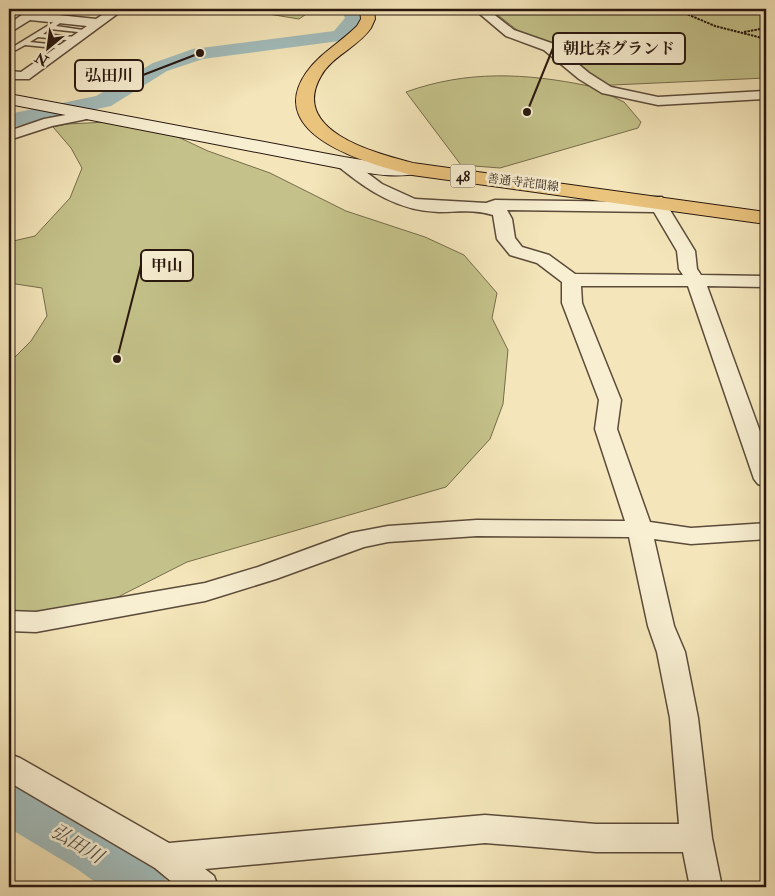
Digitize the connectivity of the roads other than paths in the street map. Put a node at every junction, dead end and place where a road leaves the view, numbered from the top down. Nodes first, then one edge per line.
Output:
1 (118, 9) edge
2 (367, 9) edge
3 (480, 9) edge
4 (33, 12) edge
5 (62, 19) junction
6 (98, 23) junction
7 (50, 27) junction
8 (9, 29) edge
9 (87, 31) junction
10 (37, 35) junction
11 (24, 43) junction
12 (70, 43) junction
13 (9, 49) edge
14 (9, 75) edge
15 (766, 95) edge
16 (11, 102) edge
17 (83, 114) junction
18 (9, 136) edge
19 (336, 141) junction
20 (298, 154) junction
21 (344, 164) junction
22 (412, 169) junction
23 (658, 204) junction
24 (489, 208) junction
25 (766, 218) edge
26 (571, 280) junction
27 (695, 280) junction
28 (766, 281) edge
29 (766, 479) edge
30 (639, 529) junction
31 (766, 531) edge
32 (9, 621) edge
33 (9, 767) edge
34 (696, 838) junction
35 (166, 858) junction
36 (202, 887) edge
37 (706, 887) edge

1 - 6 street
2 - 19 main road, 善通寺詫間線 / 48
3 - 15 street
4 - 5 street
4 - 8 street
5 - 6 street
5 - 7 lane
6 - 9 street
7 - 9 lane
7 - 10 lane
9 - 12 street
10 - 11 lane
10 - 12 lane
11 - 12 lane
11 - 13 lane
12 - 14 street
16 - 17 street
17 - 18 street
17 - 20 street
19 - 20 street
19 - 22 main road, 善通寺詫間線 / 48
20 - 21 street
21 - 22 street
21 - 24 street
22 - 23 main road, 善通寺詫間線 / 48
23 - 24 street
23 - 25 main road, 善通寺詫間線 / 48
23 - 27 street
24 - 26 street
26 - 27 street
26 - 30 street
27 - 28 street
27 - 29 street
30 - 31 street
30 - 32 street
30 - 34 street
33 - 35 street
34 - 35 street
34 - 37 street
35 - 36 street

